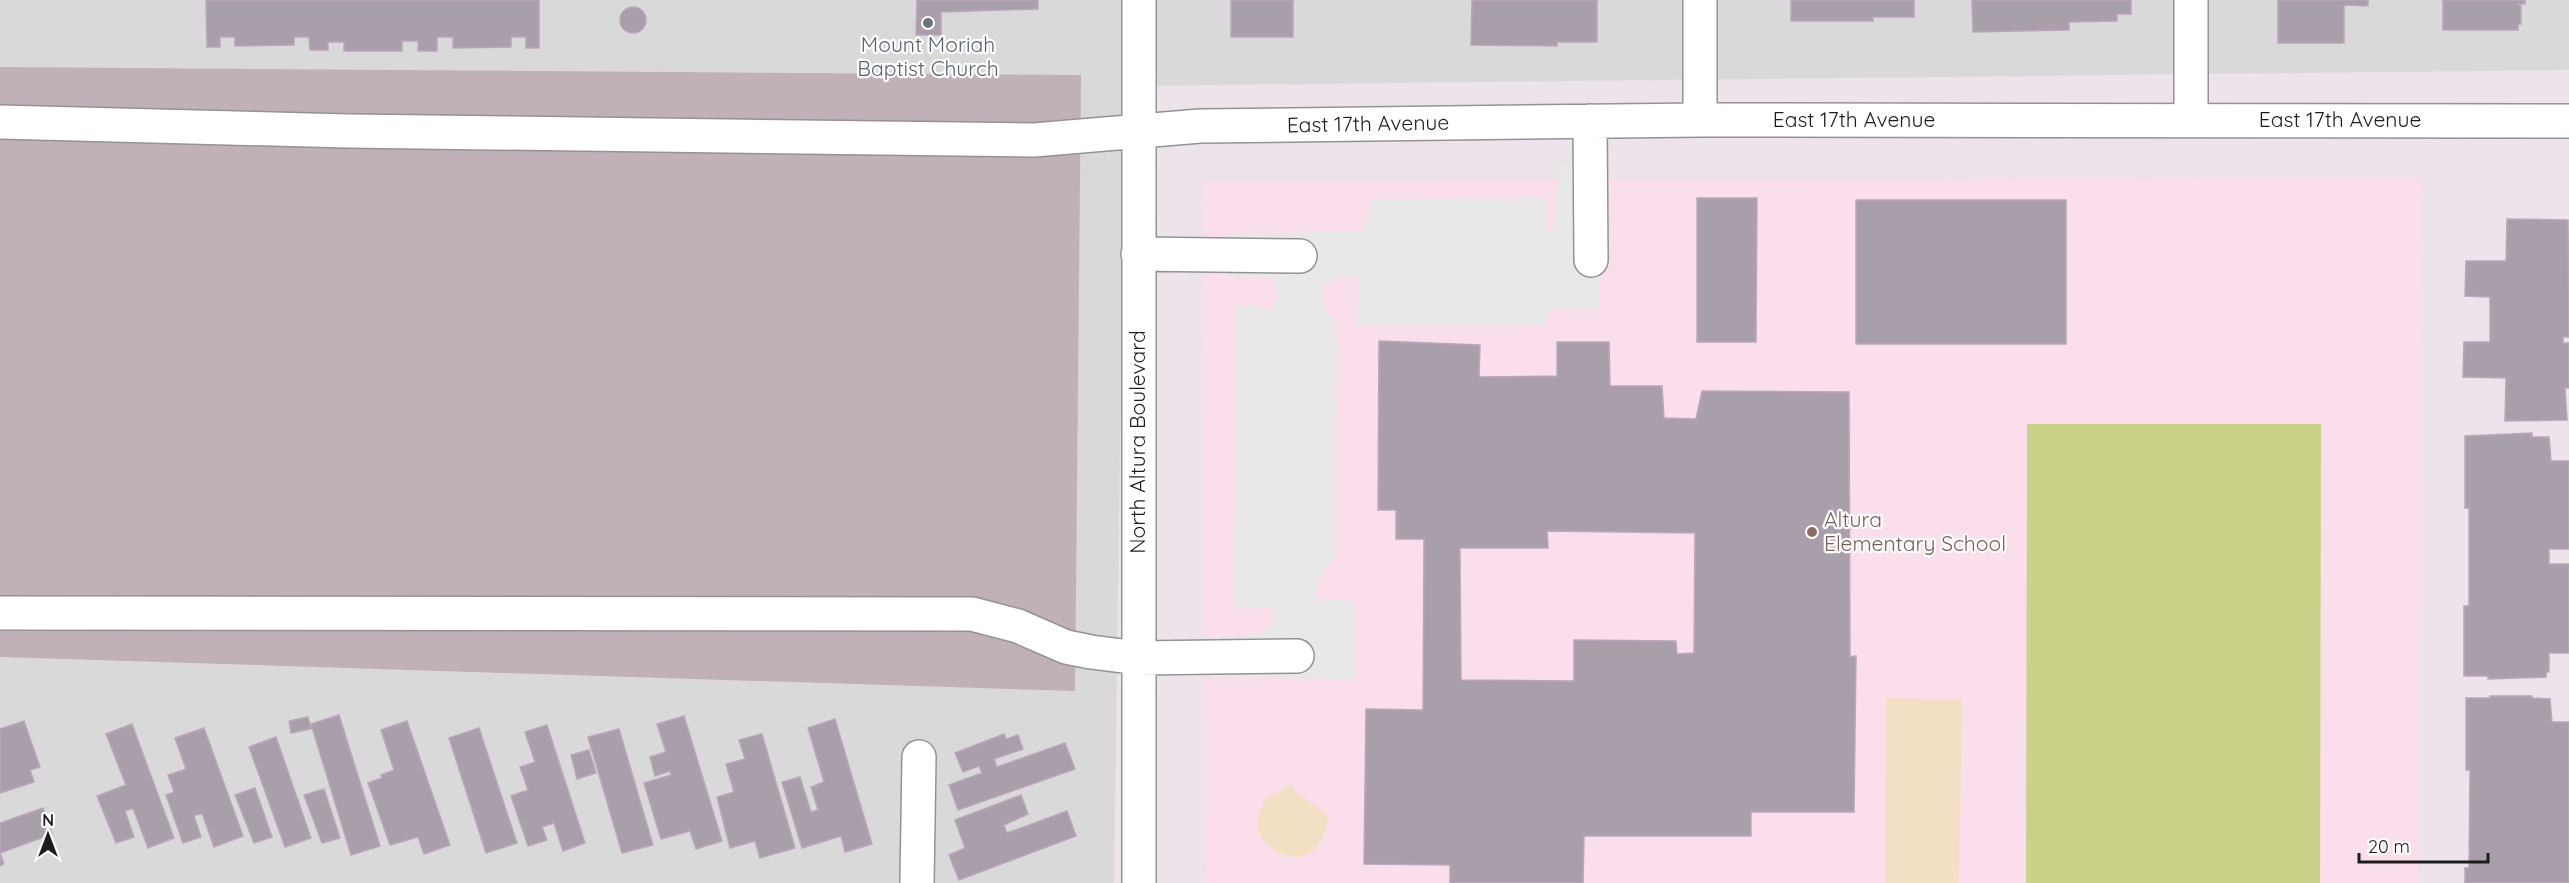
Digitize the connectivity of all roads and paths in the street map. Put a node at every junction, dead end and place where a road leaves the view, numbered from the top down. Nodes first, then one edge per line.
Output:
1 (1139, 0) edge
2 (1700, 0) edge
3 (2191, 0) edge
4 (2191, 119) junction
5 (1700, 120) junction
6 (2569, 121) edge
7 (0, 122) edge
8 (1590, 122) junction
9 (1139, 132) junction
10 (1138, 254) junction
11 (1300, 256) dead end
12 (1591, 260) dead end
13 (0, 613) edge
14 (1297, 656) dead end
15 (1138, 658) junction
16 (919, 757) dead end
17 (917, 883) edge
18 (1139, 883) edge

1 - 9 street, North Altura Boulevard
2 - 5 street
3 - 4 street
4 - 5 street, East 17th Avenue
4 - 6 street, East 17th Avenue
5 - 8 street, East 17th Avenue
7 - 9 street, East 17th Avenue
8 - 9 street, East 17th Avenue
8 - 12 street
9 - 10 street, North Altura Boulevard
10 - 11 street
10 - 15 street, North Altura Boulevard
13 - 15 street
14 - 15 street
15 - 18 street, North Altura Boulevard
16 - 17 street

